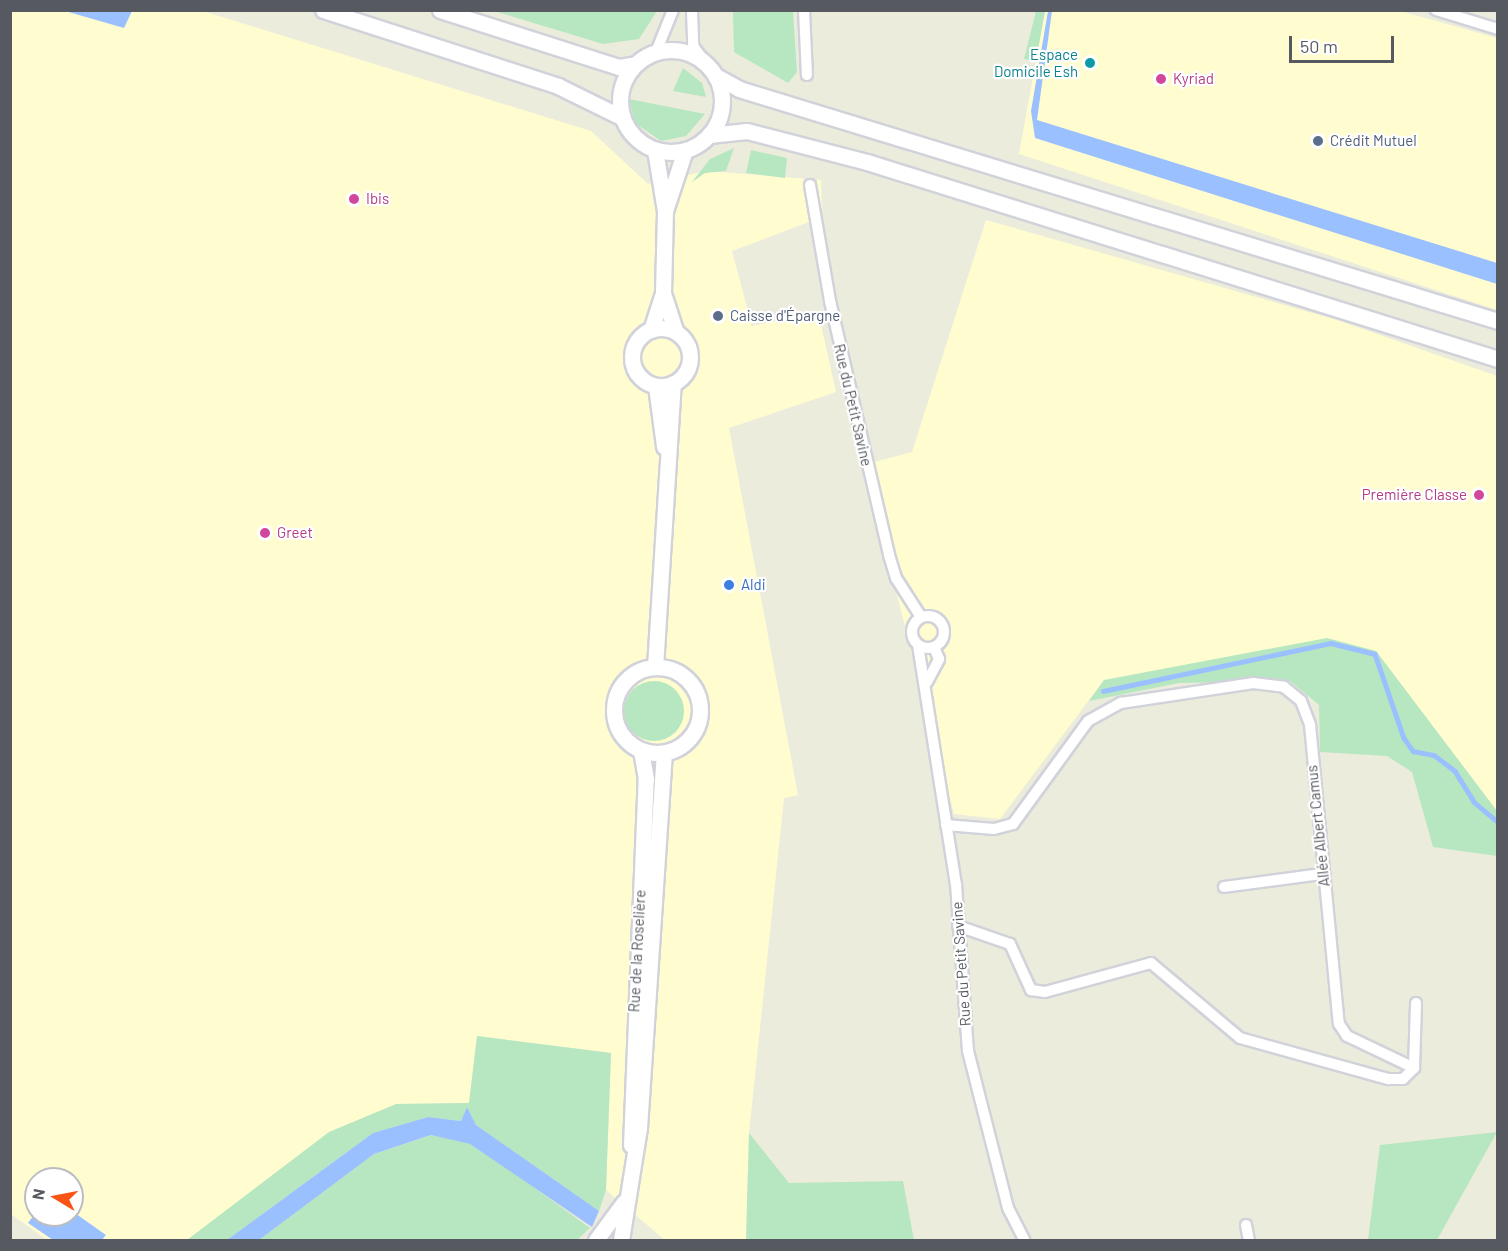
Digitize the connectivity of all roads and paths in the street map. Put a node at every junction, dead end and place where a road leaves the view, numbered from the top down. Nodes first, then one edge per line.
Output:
1 (323, 10) edge
2 (440, 10) edge
3 (673, 10) edge
4 (692, 10) edge
5 (804, 10) edge
6 (1436, 10) edge
7 (1497, 29) edge
8 (656, 52) junction
9 (705, 62) junction
10 (636, 64) junction
11 (716, 75) junction
12 (807, 75) dead end
13 (623, 118) junction
14 (709, 135) junction
15 (655, 150) junction
16 (685, 150) junction
17 (810, 185) dead end
18 (665, 211) junction
19 (663, 293) junction
20 (1497, 321) edge
21 (651, 330) junction
22 (675, 332) junction
23 (1497, 358) edge
24 (673, 384) junction
25 (656, 386) junction
26 (666, 458) junction
27 (921, 618) junction
28 (918, 645) junction
29 (934, 647) junction
30 (655, 667) junction
31 (927, 682) junction
32 (641, 751) junction
33 (663, 753) junction
34 (946, 825) junction
35 (1322, 873) junction
36 (1224, 887) dead end
37 (958, 926) junction
38 (1416, 1003) dead end
39 (1414, 1068) junction
40 (632, 1150) junction
41 (625, 1200) junction
42 (1245, 1225) dead end
43 (596, 1240) edge
44 (621, 1240) edge
45 (1024, 1240) edge
46 (1249, 1240) edge

1 - 13 main road
2 - 10 main road
3 - 8 street
4 - 9 street
5 - 12 street
6 - 7 street
8 - 9 main road
8 - 10 main road
9 - 11 main road
10 - 13 main road
11 - 14 main road
11 - 20 main road
13 - 15 main road
14 - 16 main road
14 - 23 main road
15 - 16 main road
15 - 18 main road
16 - 18 main road
17 - 27 street, Rue du Petit Savine
18 - 19 main road
19 - 21 main road
19 - 22 main road
21 - 22 main road
21 - 25 main road
22 - 24 main road
24 - 25 main road
24 - 26 main road
25 - 26 main road
26 - 30 main road
27 - 28 street, Rue du Petit Savine
27 - 29 street, Rue du Petit Savine
28 - 29 street
28 - 31 street, Rue du Petit Savine
29 - 31 street, Rue du Petit Savine
30 - 32 main road
30 - 33 main road
31 - 34 street, Rue du Petit Savine
32 - 33 main road
32 - 40 main road, Rue de la Roselière
33 - 40 main road, Rue de la Roselière
34 - 35 street, Allée Albert Camus
34 - 37 street, Rue du Petit Savine
35 - 36 street
35 - 39 street, Allée Albert Camus
37 - 39 street
37 - 45 street, Rue du Petit Savine
38 - 39 street
40 - 41 main road, Rue de la Roselière
41 - 43 main road, Rue de la Roselière
41 - 44 main road, Rue de la Roselière
42 - 46 street

